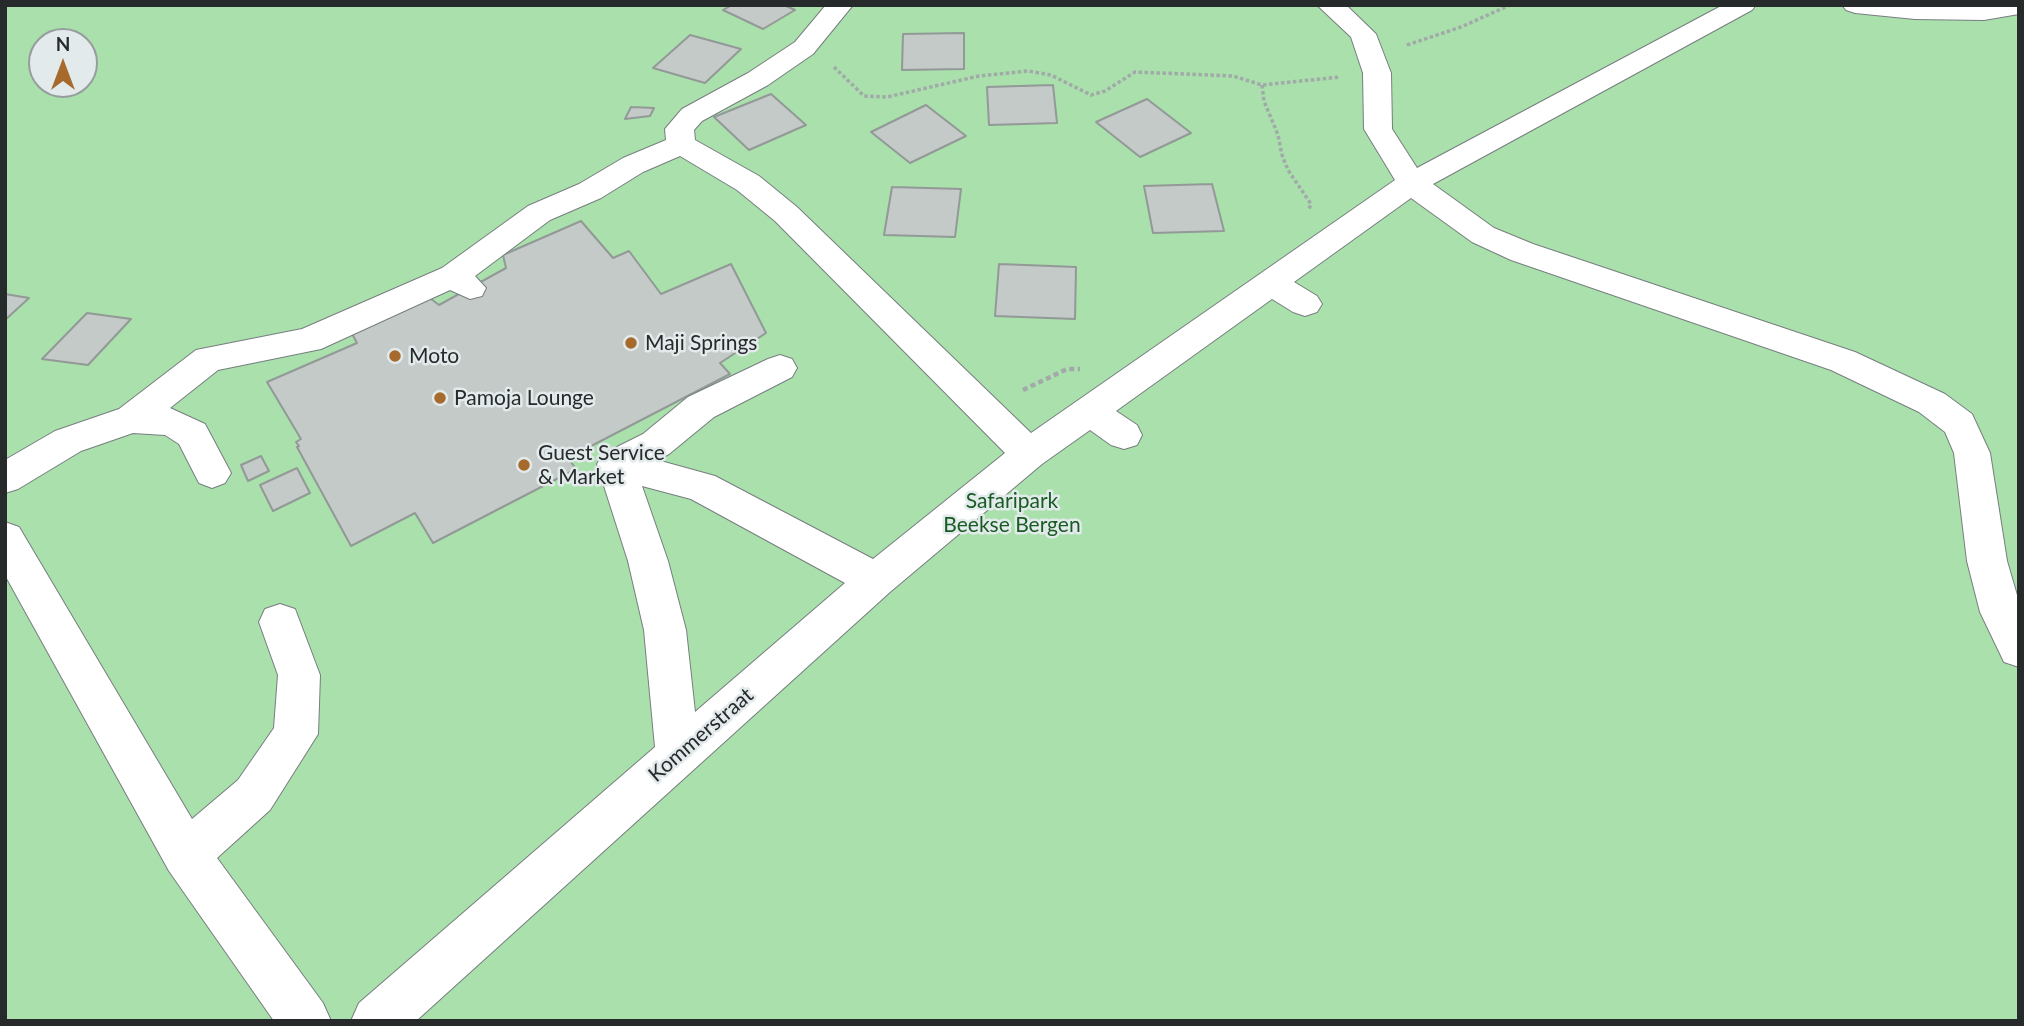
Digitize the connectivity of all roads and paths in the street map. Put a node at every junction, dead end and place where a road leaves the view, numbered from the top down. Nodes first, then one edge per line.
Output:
1 (840, 5) edge
2 (1330, 5) edge
3 (1510, 5) edge
4 (1743, 5) edge
5 (1855, 5) edge
6 (2019, 6) edge
7 (804, 48) junction
8 (1377, 74) junction
9 (1262, 85) junction
10 (681, 144) junction
11 (1412, 183) junction
12 (1306, 214) dead end
13 (1269, 282) junction
14 (1305, 304) dead end
15 (780, 369) dead end
16 (1081, 369) dead end
17 (1090, 410) junction
18 (987, 411) junction
19 (132, 419) junction
20 (1124, 435) dead end
21 (1029, 454) junction
22 (616, 464) junction
23 (212, 473) dead end
24 (5, 478) edge
25 (5, 538) edge
26 (876, 580) junction
27 (280, 622) dead end
28 (2019, 649) edge
29 (678, 755) junction
30 (186, 854) junction
31 (305, 1021) edge
32 (377, 1021) edge

1 - 7 street
2 - 8 street
3 - 8 path
4 - 11 street, Kommerstraat
5 - 6 street
7 - 9 path
7 - 10 street
8 - 9 path
8 - 11 street
9 - 12 path
10 - 18 street
10 - 19 street
11 - 13 street, Kommerstraat
11 - 28 street
13 - 14 street
13 - 17 street, Kommerstraat
15 - 22 street
16 - 18 path
17 - 20 street
17 - 21 street, Kommerstraat
18 - 21 street
19 - 23 street
19 - 24 street
21 - 26 street, Kommerstraat
22 - 26 street
22 - 29 street
25 - 30 street
26 - 29 street, Kommerstraat
27 - 30 street
29 - 32 street, Kommerstraat
30 - 31 street

